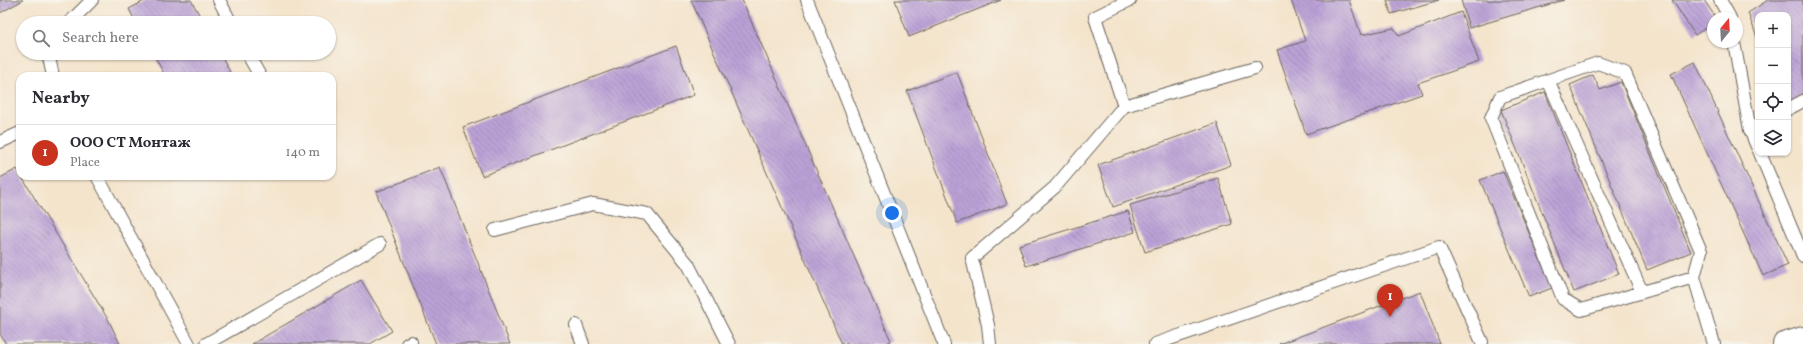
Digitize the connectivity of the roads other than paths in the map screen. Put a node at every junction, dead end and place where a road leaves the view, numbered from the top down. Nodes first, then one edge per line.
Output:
1 (92, 0) edge
2 (219, 0) edge
3 (807, 0) edge
4 (1130, 0) edge
5 (1720, 0) edge
6 (1727, 12) edge
7 (76, 16) edge
8 (227, 16) edge
9 (1735, 48) edge
10 (50, 60) edge
11 (251, 60) edge
12 (1255, 68) dead end
13 (52, 72) edge
14 (258, 72) edge
15 (1548, 80) junction
16 (1803, 101) edge
17 (1124, 106) junction
18 (1791, 107) edge
19 (1754, 127) edge
20 (16, 135) edge
21 (0, 142) edge
22 (1761, 156) edge
23 (99, 180) edge
24 (495, 230) dead end
25 (380, 244) dead end
26 (1803, 256) edge
27 (1694, 277) junction
28 (1642, 292) junction
29 (576, 325) dead end
30 (1803, 338) edge
31 (1482, 342) dead end
32 (189, 344) edge
33 (206, 344) edge
34 (583, 344) edge
35 (729, 344) edge
36 (944, 344) edge
37 (990, 344) edge
38 (1155, 344) edge
39 (1714, 344) edge
40 (1784, 344) edge

1 - 7 lane
2 - 8 lane
3 - 36 lane
4 - 17 lane
5 - 6 lane
9 - 19 lane
10 - 13 lane
11 - 14 lane
12 - 17 lane
15 - 27 lane
15 - 28 lane
15 - 28 lane
16 - 18 lane
17 - 37 lane
20 - 21 lane
22 - 26 lane
23 - 32 lane
24 - 35 lane
25 - 33 lane
27 - 28 lane
27 - 39 lane
29 - 34 lane
30 - 40 street
31 - 38 lane

